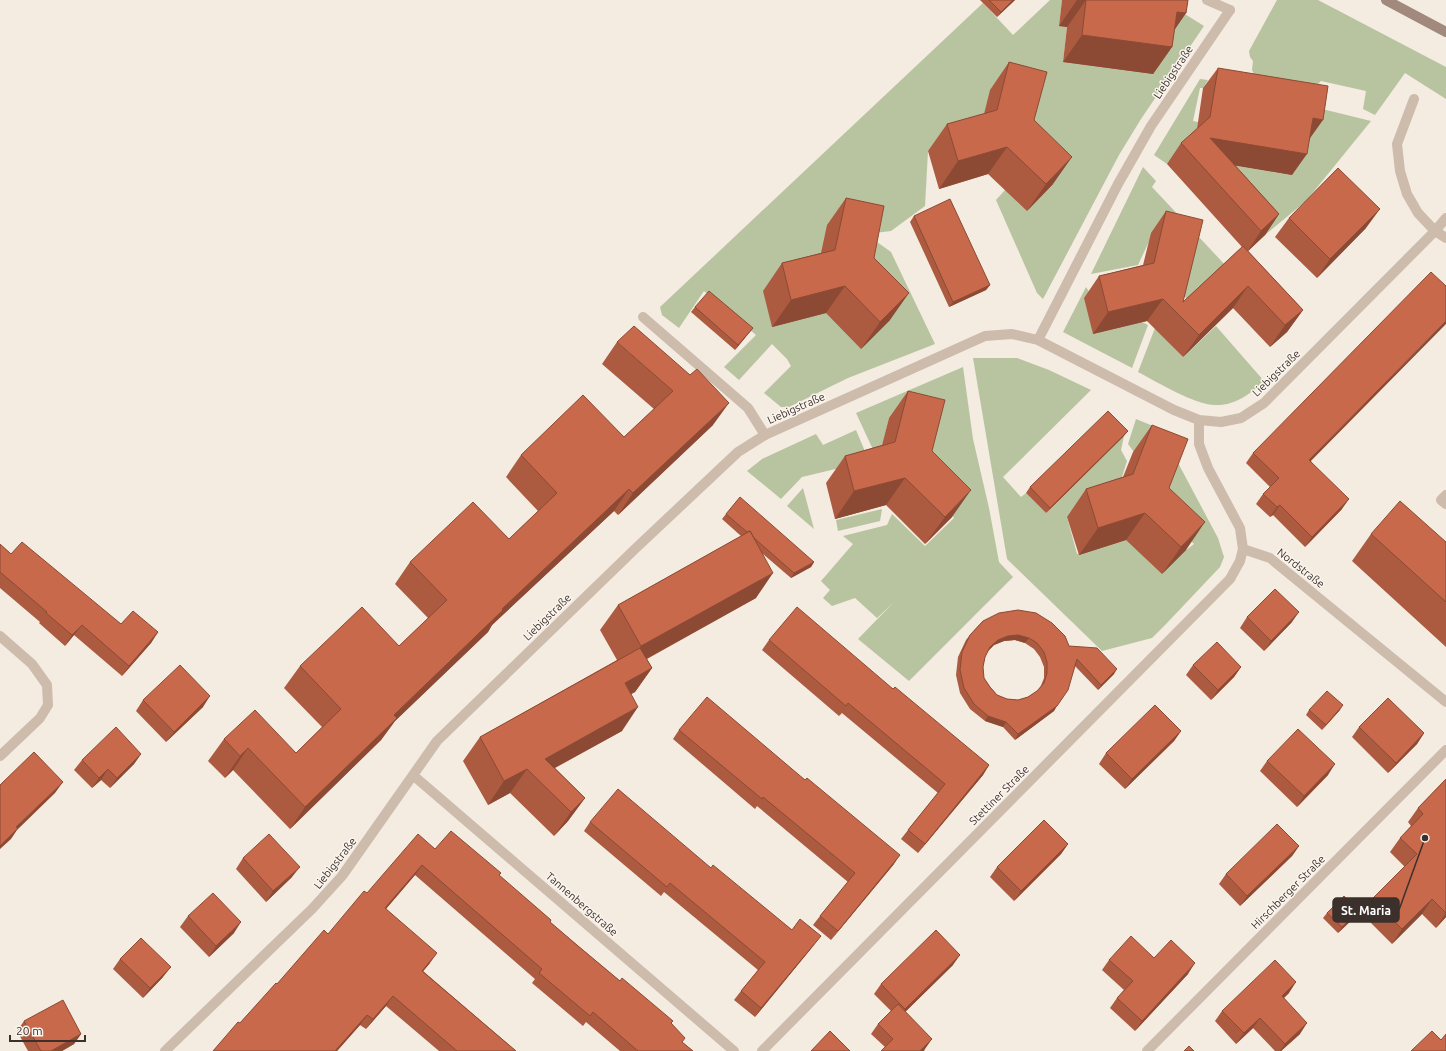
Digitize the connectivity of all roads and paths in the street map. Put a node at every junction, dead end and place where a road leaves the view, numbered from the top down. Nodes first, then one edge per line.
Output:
1 (1207, 0) edge
2 (1386, 0) edge
3 (1446, 32) edge
4 (1414, 99) dead end
5 (1446, 218) edge
6 (1435, 232) junction
7 (1446, 238) edge
8 (643, 317) dead end
9 (1038, 340) junction
10 (1199, 420) junction
11 (764, 435) junction
12 (1446, 495) edge
13 (1446, 504) edge
14 (1243, 549) junction
15 (0, 636) edge
16 (1446, 702) edge
17 (1446, 750) edge
18 (0, 756) edge
19 (414, 776) junction
20 (164, 1051) edge
21 (734, 1051) edge
22 (762, 1051) edge
23 (1147, 1051) edge

1 - 9 street, Liebigstraße
2 - 3 street
4 - 6 street
5 - 6 street, Liebigstraße
6 - 7 street
6 - 10 street, Liebigstraße
8 - 11 street
9 - 10 street, Liebigstraße
9 - 11 street, Liebigstraße
10 - 14 street
11 - 19 street, Liebigstraße
12 - 13 street
14 - 16 street, Nordstraße
14 - 22 street, Stettiner Straße
15 - 18 street
17 - 23 street, Hirschberger Straße
19 - 20 street, Liebigstraße
19 - 21 street, Tannenbergstraße

